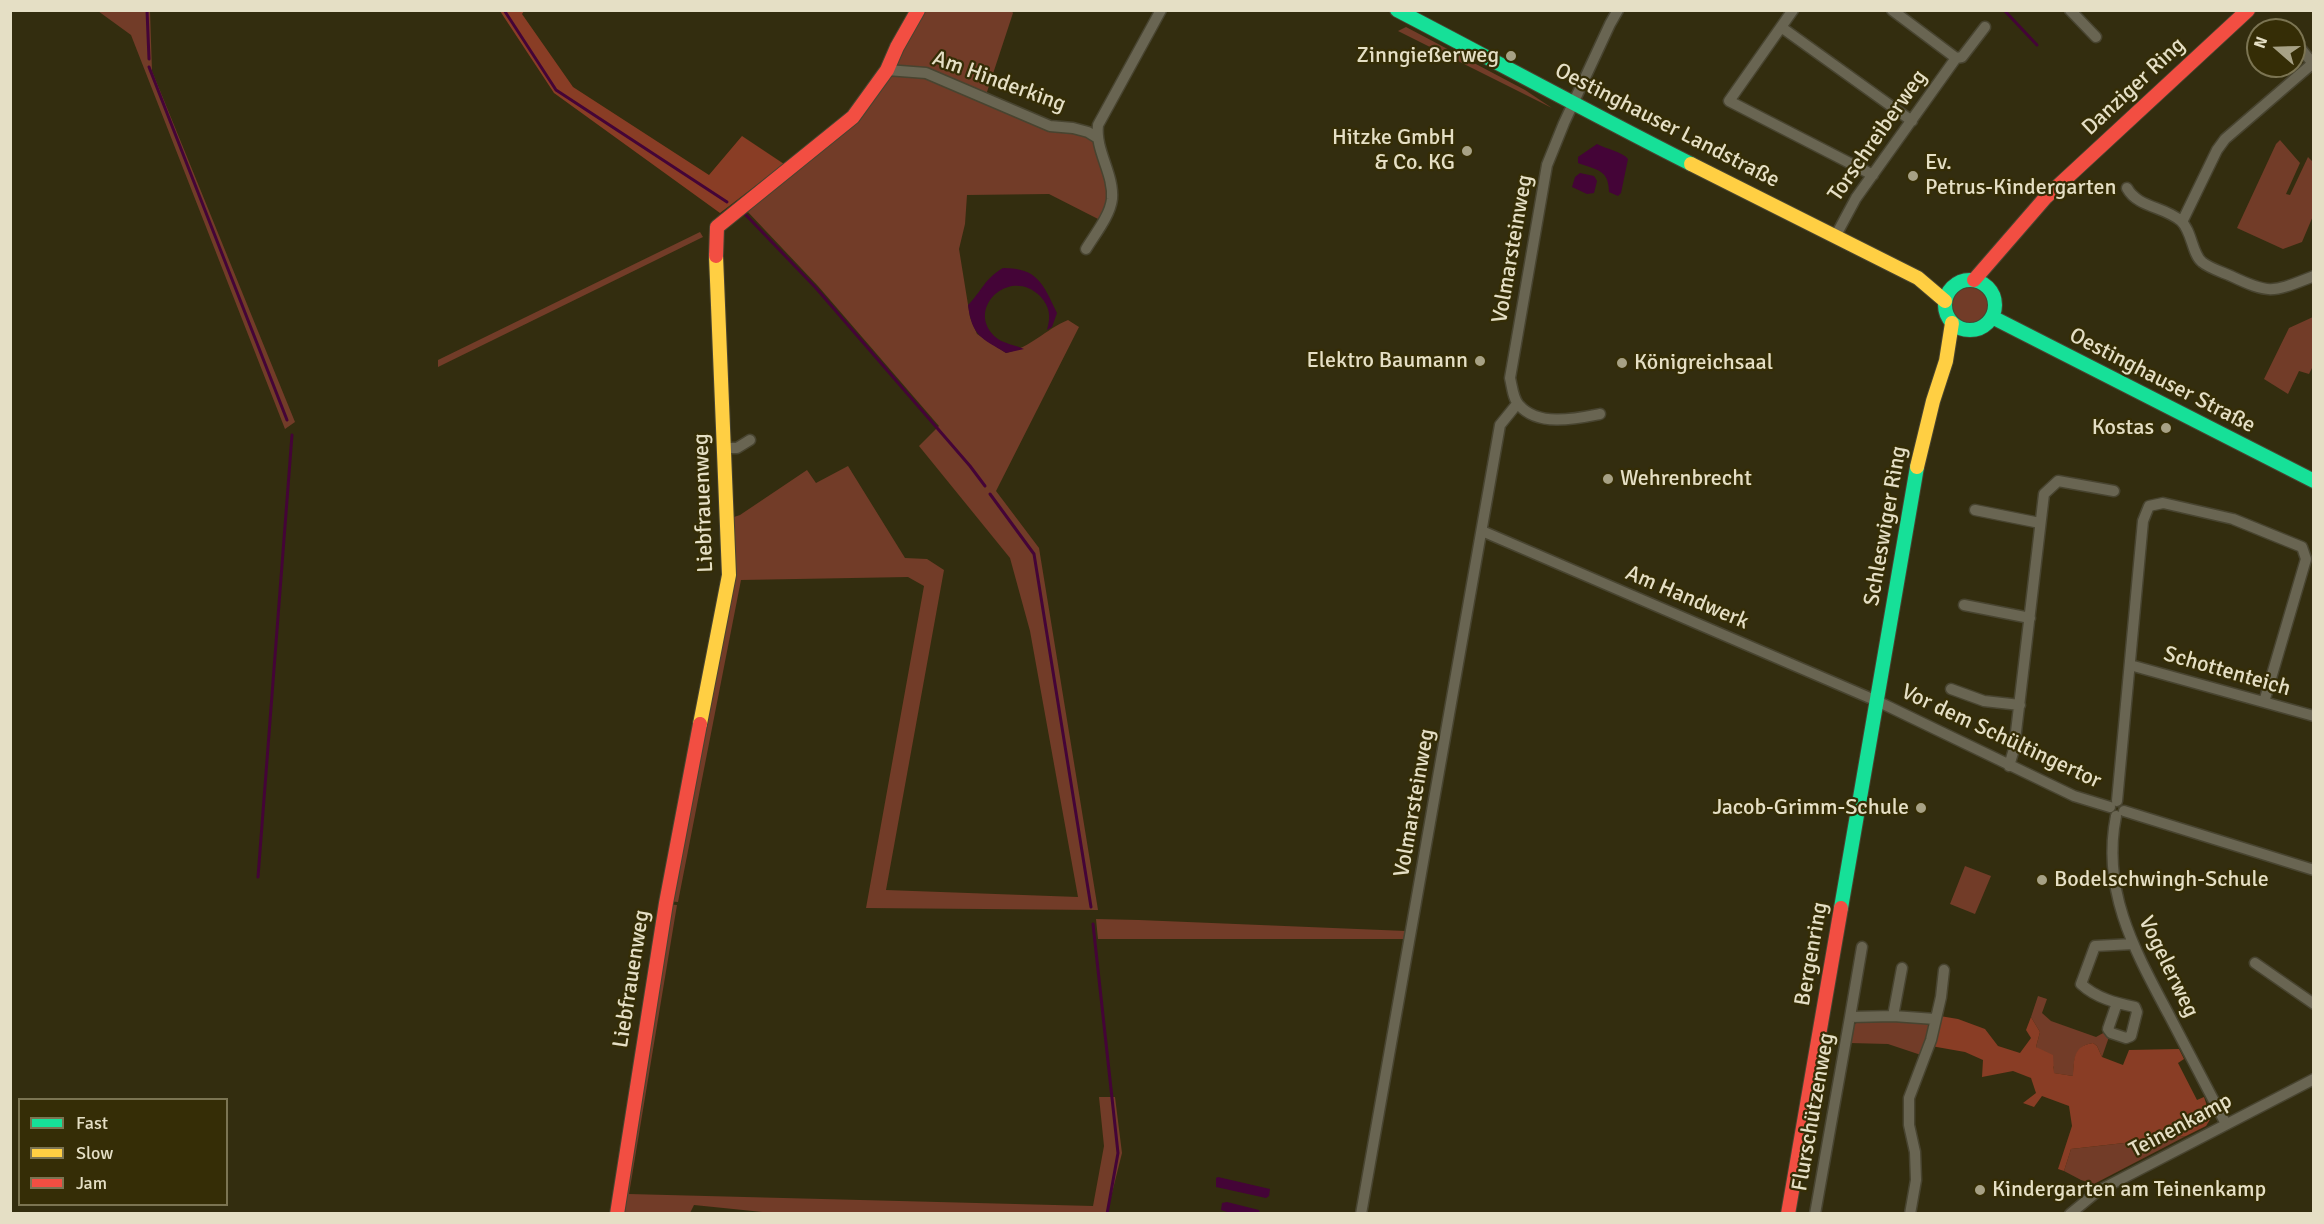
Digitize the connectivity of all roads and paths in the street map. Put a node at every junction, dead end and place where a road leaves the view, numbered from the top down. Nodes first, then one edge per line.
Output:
1 (918, 10) edge
2 (1161, 10) edge
3 (1397, 10) edge
4 (1793, 10) edge
5 (1892, 10) edge
6 (2248, 10) edge
7 (1615, 12) edge
8 (2075, 12) edge
9 (1781, 27) junction
10 (1985, 27) dead end
11 (2096, 37) dead end
12 (1956, 58) junction
13 (2313, 64) edge
14 (887, 70) junction
15 (1573, 104) junction
16 (1911, 121) junction
17 (1096, 137) junction
18 (1873, 175) junction
19 (2127, 188) dead end
20 (2182, 222) junction
21 (1835, 237) junction
22 (2002, 248) junction
23 (1086, 249) dead end
24 (2313, 276) edge
25 (1918, 279) junction
26 (1974, 280) junction
27 (1952, 287) junction
28 (1988, 287) junction
29 (1945, 301) junction
30 (1992, 316) junction
31 (1952, 323) junction
32 (1968, 330) junction
33 (1946, 362) junction
34 (1517, 404) junction
35 (1600, 414) dead end
36 (750, 440) dead end
37 (724, 448) junction
38 (2313, 481) edge
39 (2114, 491) dead end
40 (1975, 510) dead end
41 (2040, 523) junction
42 (1482, 531) junction
43 (1964, 605) dead end
44 (2030, 618) junction
45 (2130, 665) junction
46 (1951, 689) dead end
47 (1877, 701) junction
48 (2264, 702) junction
49 (2020, 705) junction
50 (2313, 716) edge
51 (2008, 766) junction
52 (2116, 809) junction
53 (2313, 870) edge
54 (2133, 944) junction
55 (1862, 947) dead end
56 (2255, 963) dead end
57 (1902, 968) dead end
58 (1944, 970) dead end
59 (2312, 999) edge
60 (2117, 1003) dead end
61 (1893, 1016) junction
62 (1850, 1017) junction
63 (1935, 1019) junction
64 (2313, 1079) edge
65 (2226, 1124) junction
66 (616, 1214) edge
67 (1361, 1214) edge
68 (1788, 1214) edge
69 (1815, 1214) edge
70 (1910, 1214) edge
71 (2070, 1214) edge

1 - 14 street, Liebfrauenweg
2 - 17 street
3 - 15 street, Oestinghauser Landstraße
4 - 9 street
5 - 12 street, Torschreiberweg
6 - 22 street, Danziger Ring
7 - 15 street
8 - 11 street
9 - 16 street
9 - 18 street
10 - 12 street, Torschreiberweg
12 - 16 street, Torschreiberweg
13 - 20 street
14 - 17 street, Am Hinderking
14 - 37 street, Liebfrauenweg
15 - 21 street, Oestinghauser Landstraße
15 - 34 street, Volmarsteinweg
16 - 18 street, Torschreiberweg
17 - 23 street
18 - 21 street, Torschreiberweg
19 - 20 street
20 - 24 street
21 - 25 street, Oestinghauser Landstraße
22 - 26 street, Danziger Ring
22 - 28 street, Danziger Ring
25 - 27 street, Oestinghauser Landstraße
25 - 29 street, Oestinghauser Landstraße
26 - 27 street
26 - 28 street
27 - 29 street
28 - 30 street
29 - 31 street
30 - 32 street
30 - 38 street, Oestinghauser Straße
31 - 32 street
31 - 33 street, Schleswiger Ring
32 - 33 street, Schleswiger Ring
33 - 47 street, Schleswiger Ring
34 - 35 street
34 - 42 street, Volmarsteinweg
36 - 37 street
37 - 66 street, Liebfrauenweg
39 - 41 street
40 - 41 street
41 - 44 street
42 - 47 street, Am Handwerk
42 - 67 street, Volmarsteinweg
43 - 44 street
44 - 49 street
45 - 48 street, Schottenteich
45 - 48 street, Vogelerweg
45 - 52 street, Vogelerweg
46 - 49 street
47 - 51 street, Vor dem Schültingertor
47 - 68 street, Bergenring
48 - 50 street, Schottenteich
49 - 51 street
51 - 52 street, Vor dem Schültingertor
52 - 53 street, Vor dem Schültingertor
52 - 54 street, Vogelerweg
54 - 60 street
54 - 65 street, Vogelerweg
55 - 62 street, Flurschützenweg
56 - 59 street
57 - 61 street
58 - 63 street
61 - 62 street, Flurschützenweg
61 - 63 street, Flurschützenweg
62 - 69 street, Flurschützenweg
63 - 70 street
64 - 65 street, Teinenkamp
65 - 71 street, Teinenkamp

